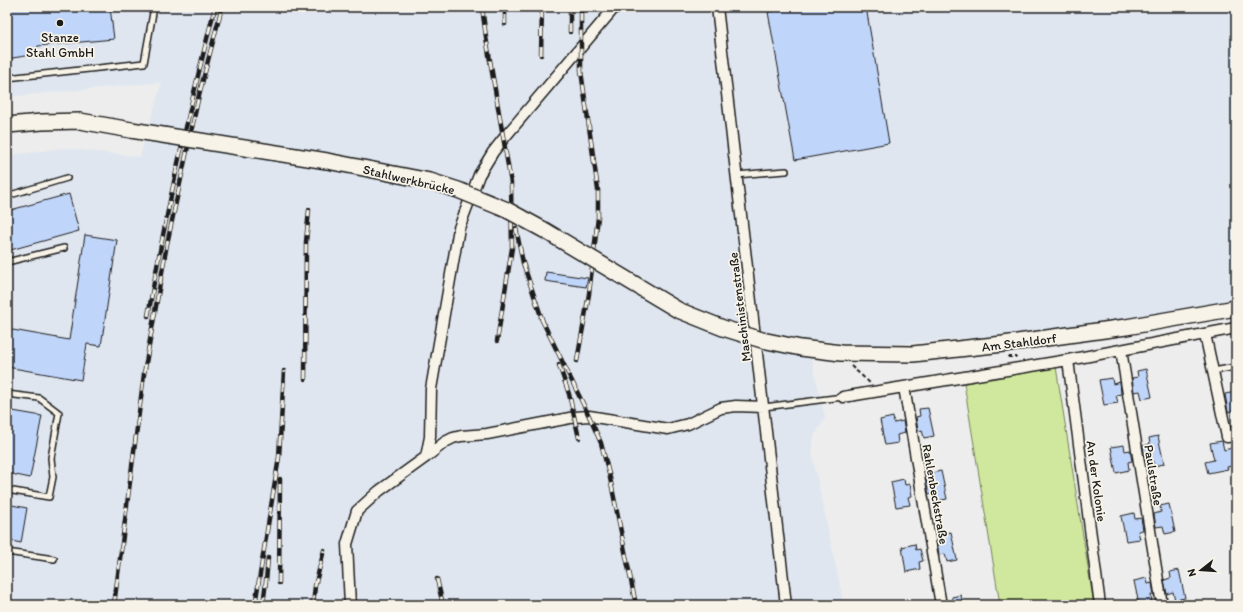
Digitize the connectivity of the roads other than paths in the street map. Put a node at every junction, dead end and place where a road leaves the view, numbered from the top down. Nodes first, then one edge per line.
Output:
1 (154, 7) edge
2 (616, 7) edge
3 (717, 7) edge
4 (7, 78) edge
5 (7, 125) edge
6 (786, 171) dead end
7 (736, 175) junction
8 (66, 178) dead end
9 (7, 196) edge
10 (64, 248) dead end
11 (7, 262) edge
12 (1236, 308) edge
13 (1236, 328) edge
14 (1205, 334) junction
15 (801, 348) joint
16 (1121, 350) junction
17 (1068, 360) junction
18 (1236, 367) edge
19 (1213, 371) junction
20 (904, 387) junction
21 (7, 394) edge
22 (843, 397) joint
23 (764, 407) junction
24 (1236, 436) edge
25 (426, 457) junction
26 (7, 490) edge
27 (7, 552) edge
28 (54, 559) dead end
29 (350, 605) edge
30 (786, 605) edge
31 (941, 605) edge
32 (1100, 605) edge
33 (1162, 605) edge

1 - 4 lane
2 - 25 street
3 - 7 street, Maschinistenstraße
5 - 15 main road, Stahlwerkbrücke, bridge
6 - 7 lane
7 - 23 street, Maschinistenstraße
8 - 9 lane
10 - 11 lane
12 - 15 main road, Am Stahldorf
13 - 14 street
14 - 16 street
14 - 19 street
16 - 17 street
16 - 33 street, Paulstraße
17 - 20 street
17 - 32 street, An der Kolonie
18 - 19 lane
19 - 24 street
20 - 22 street
20 - 31 street, Rahlenbeckstraße
21 - 26 lane
22 - 23 lane
23 - 25 street
23 - 30 street, Maschinistenstraße
25 - 29 street
27 - 28 lane

